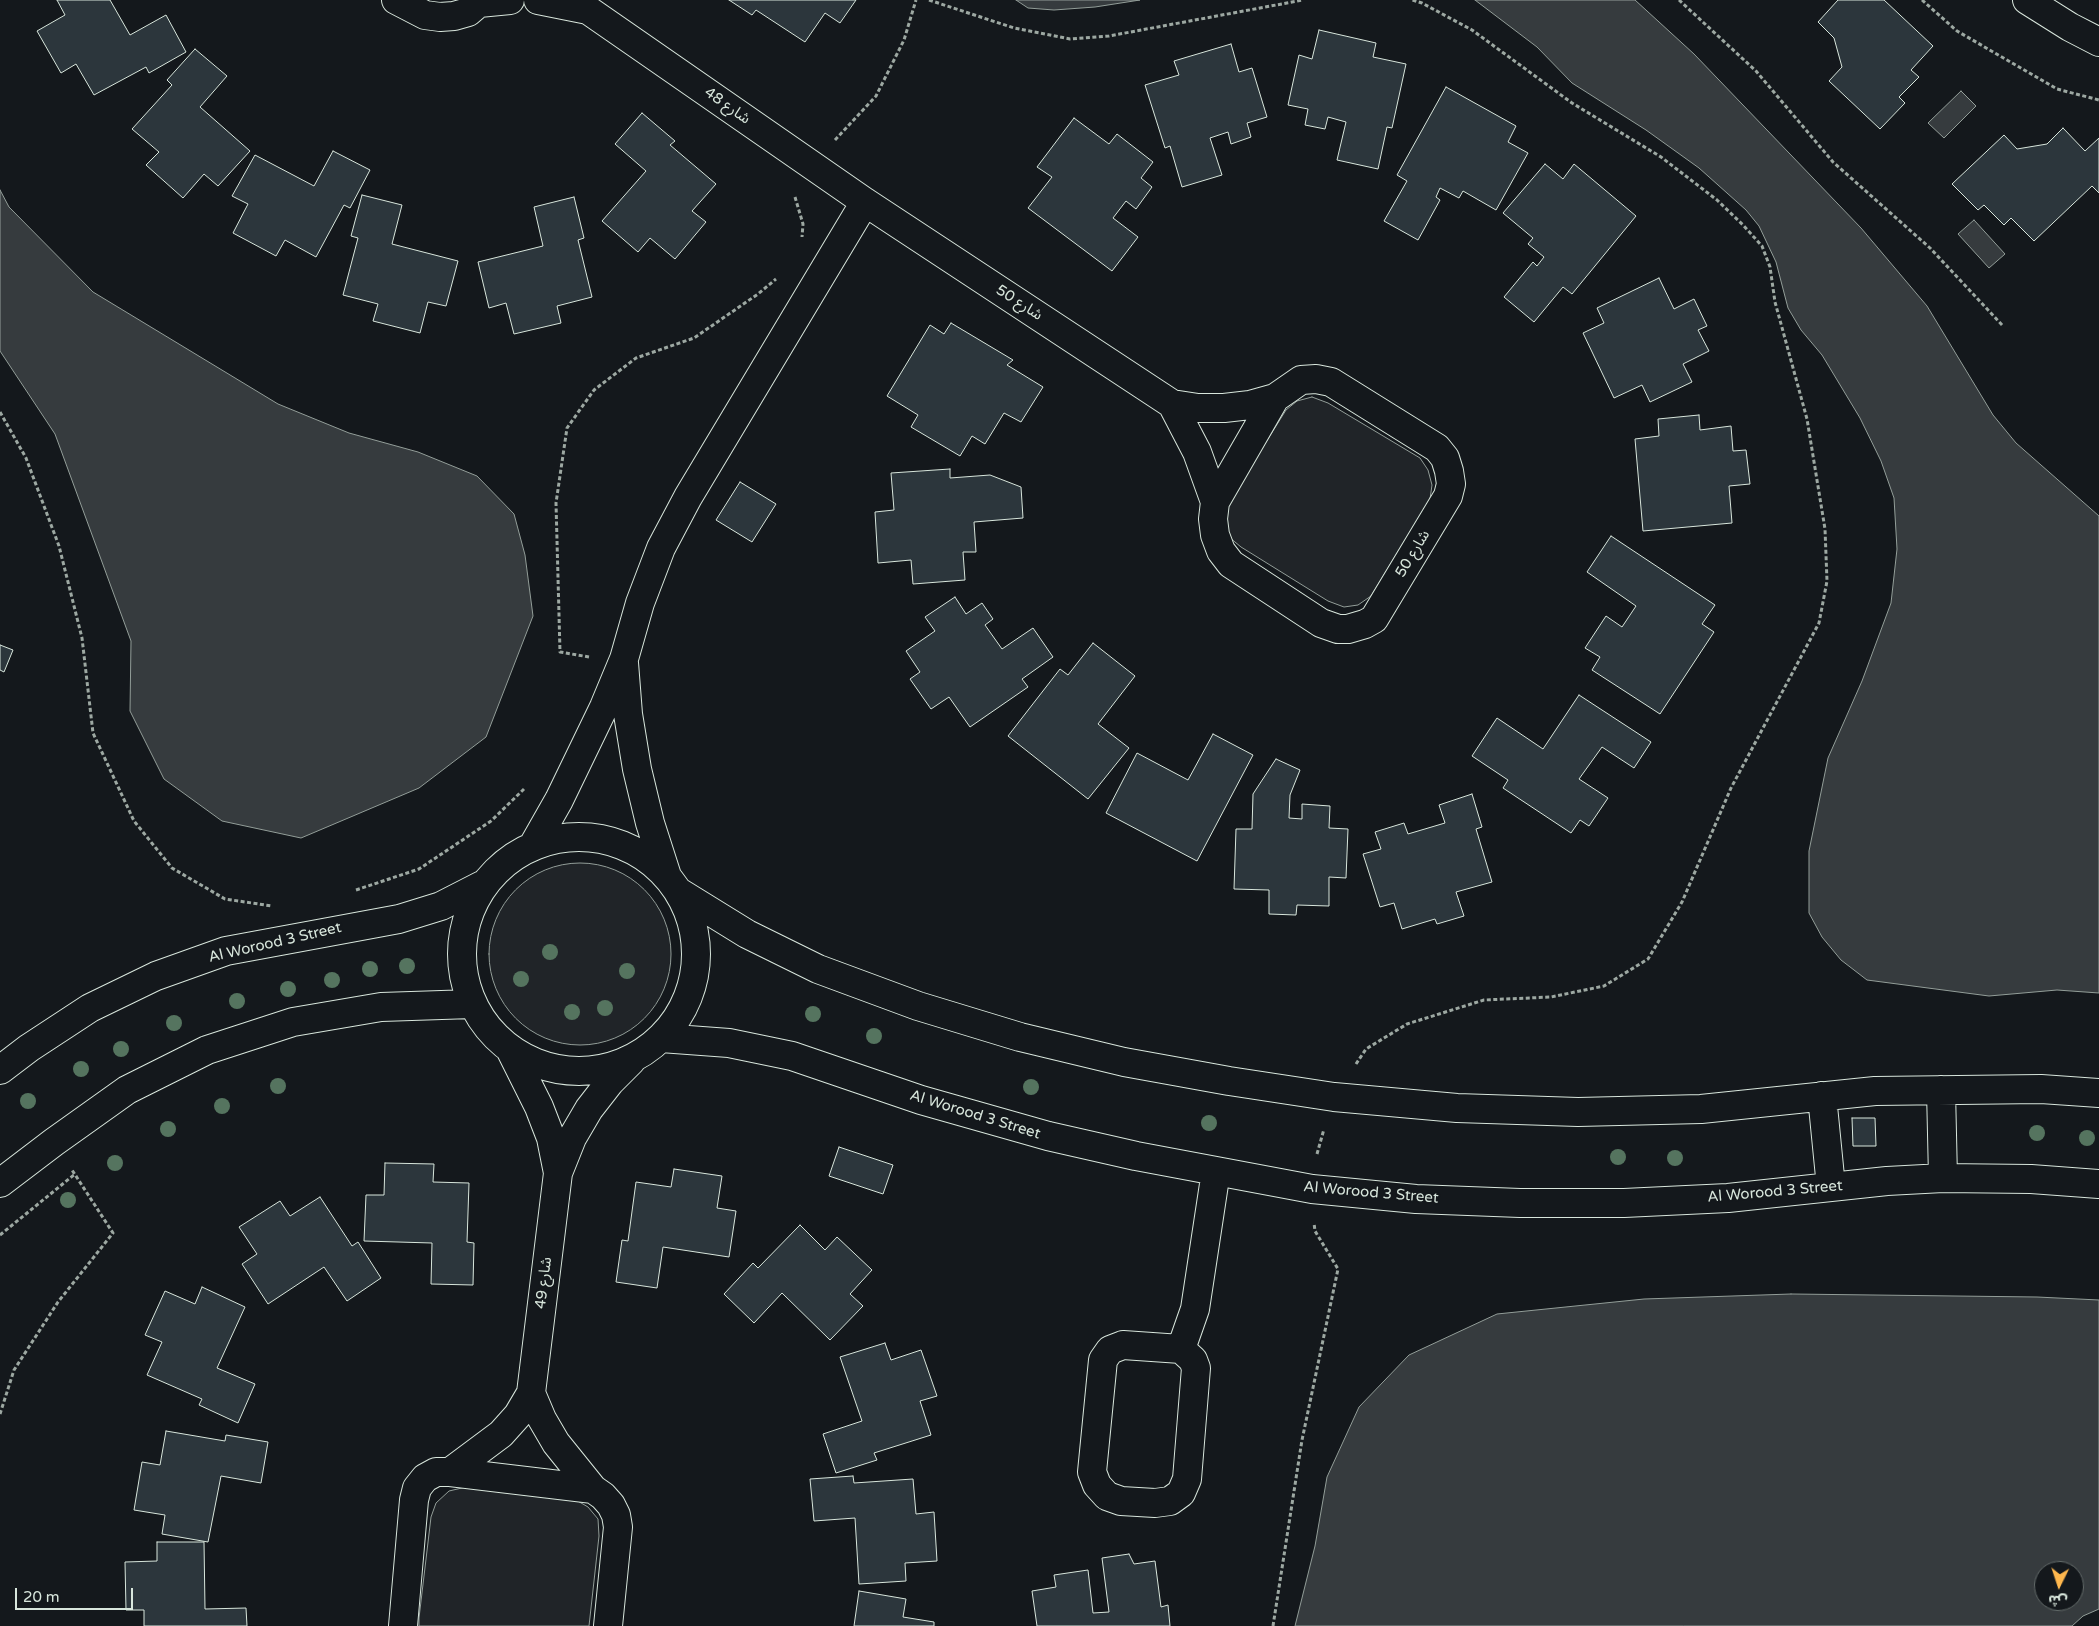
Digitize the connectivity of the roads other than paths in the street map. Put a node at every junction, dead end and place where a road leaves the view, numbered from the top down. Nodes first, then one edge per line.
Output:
1 (396, 0) edge
2 (510, 0) edge
3 (538, 0) edge
4 (2027, 0) edge
5 (481, 2) edge
6 (584, 5) edge
7 (2099, 42) edge
8 (865, 202) junction
9 (1275, 398) junction
10 (1172, 404) junction
11 (1215, 502) junction
12 (624, 659) junction
13 (534, 844) junction
14 (673, 884) junction
15 (482, 886) junction
16 (472, 1004) junction
17 (660, 1038) junction
18 (510, 1049) junction
19 (634, 1058) junction
20 (0, 1070) edge
21 (1941, 1090) junction
22 (2099, 1093) edge
23 (1822, 1096) junction
24 (1216, 1171) junction
25 (558, 1173) junction
26 (1943, 1178) junction
27 (0, 1183) edge
28 (2099, 1184) edge
29 (1831, 1187) junction
30 (1181, 1349) junction
31 (531, 1393) junction
32 (450, 1472) junction
33 (593, 1489) junction
34 (403, 1626) edge
35 (608, 1626) edge

1 - 5 street
2 - 5 street
3 - 6 street, شارع 48
4 - 7 street
6 - 8 street, شارع 48
8 - 10 street, شارع 50
8 - 12 street
9 - 10 street, شارع 50
9 - 11 street, شارع 50
9 - 11 street, شارع 50
10 - 11 street, شارع 50
12 - 13 street
12 - 14 street
13 - 14 street
13 - 15 street
14 - 17 street
14 - 23 street
15 - 16 street
15 - 20 street, Al Worood 3 Street
16 - 18 street
16 - 27 street
17 - 19 street
17 - 24 street, Al Worood 3 Street
18 - 19 street
18 - 25 street, شارع 49
19 - 25 street, شارع 49
21 - 22 street
21 - 23 street
21 - 26 street
23 - 29 street
24 - 29 street, Al Worood 3 Street
24 - 30 street
25 - 31 street, شارع 49
26 - 28 street, Al Worood 3 Street
26 - 29 street, Al Worood 3 Street
30 - 30 street
31 - 32 street, شارع 49
31 - 33 street, شارع 49
32 - 33 street, شارع 49
32 - 34 street, شارع 49
33 - 35 street, شارع 49

